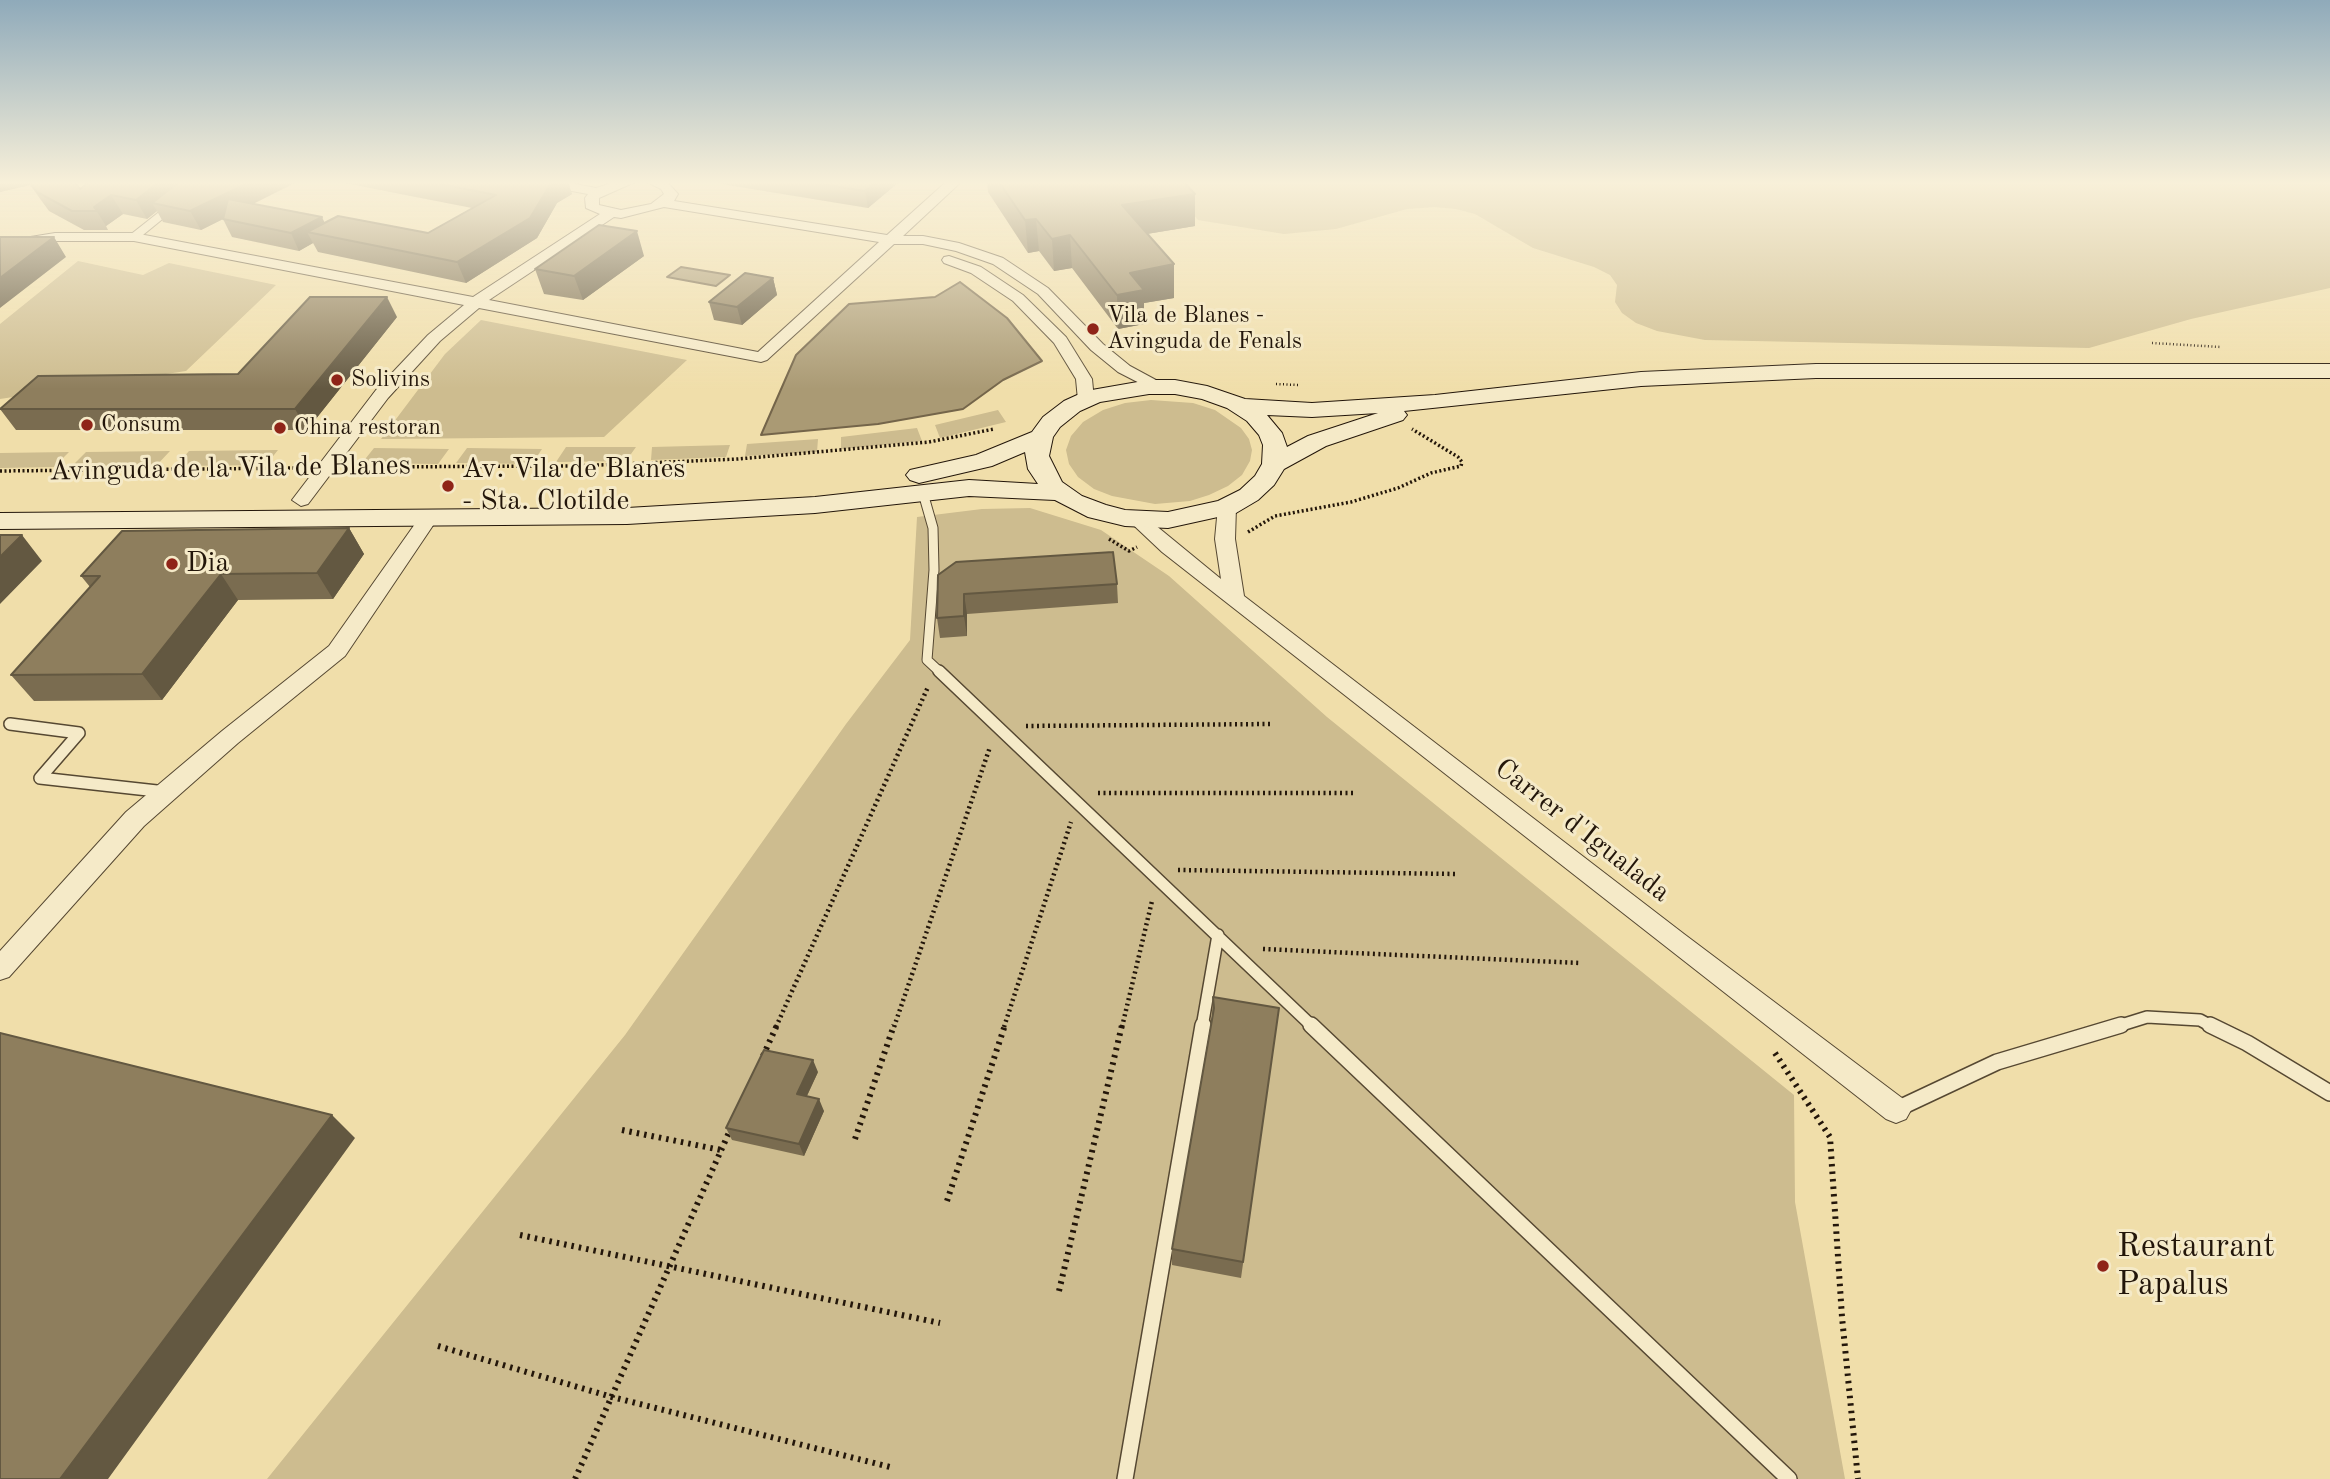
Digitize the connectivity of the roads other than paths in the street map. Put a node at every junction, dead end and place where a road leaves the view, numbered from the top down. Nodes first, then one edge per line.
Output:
1 (208, 251) edge
2 (553, 251) edge
3 (878, 251) edge
4 (914, 251) edge
5 (970, 251) edge
6 (476, 302) junction
7 (2330, 371) edge
8 (1159, 386) junction
9 (1086, 400) junction
10 (1435, 402) junction
11 (1241, 406) junction
12 (1041, 437) junction
13 (1274, 464) junction
14 (923, 493) junction
15 (1060, 493) junction
16 (301, 500) junction
17 (0, 503) edge
18 (1227, 507) junction
19 (429, 518) junction
20 (1136, 519) junction
21 (0, 521) edge
22 (1234, 597) junction
23 (10, 724) dead end
24 (167, 792) junction
25 (1218, 935) junction
26 (0, 969) edge
27 (2330, 1093) edge
28 (1896, 1110) joint
29 (1125, 1479) edge
30 (1789, 1479) edge

1 - 6 street
2 - 6 street
3 - 6 street
4 - 9 street
5 - 8 street
6 - 16 street
7 - 10 main road
8 - 9 main road
8 - 11 main road
9 - 12 main road
10 - 11 main road
10 - 13 main road
11 - 13 main road
12 - 15 main road
12 - 16 main road, Avinguda de la Vila de Blanes
13 - 18 main road
14 - 15 main road
14 - 19 main road
14 - 25 lane
15 - 20 main road
16 - 17 main road, Avinguda de la Vila de Blanes
18 - 20 main road
18 - 22 street
19 - 21 main road
19 - 24 street
20 - 22 street, Carrer d'Igualada
22 - 28 street, Carrer d'Igualada
23 - 24 lane
24 - 26 street
25 - 29 lane
25 - 30 lane
27 - 28 lane

